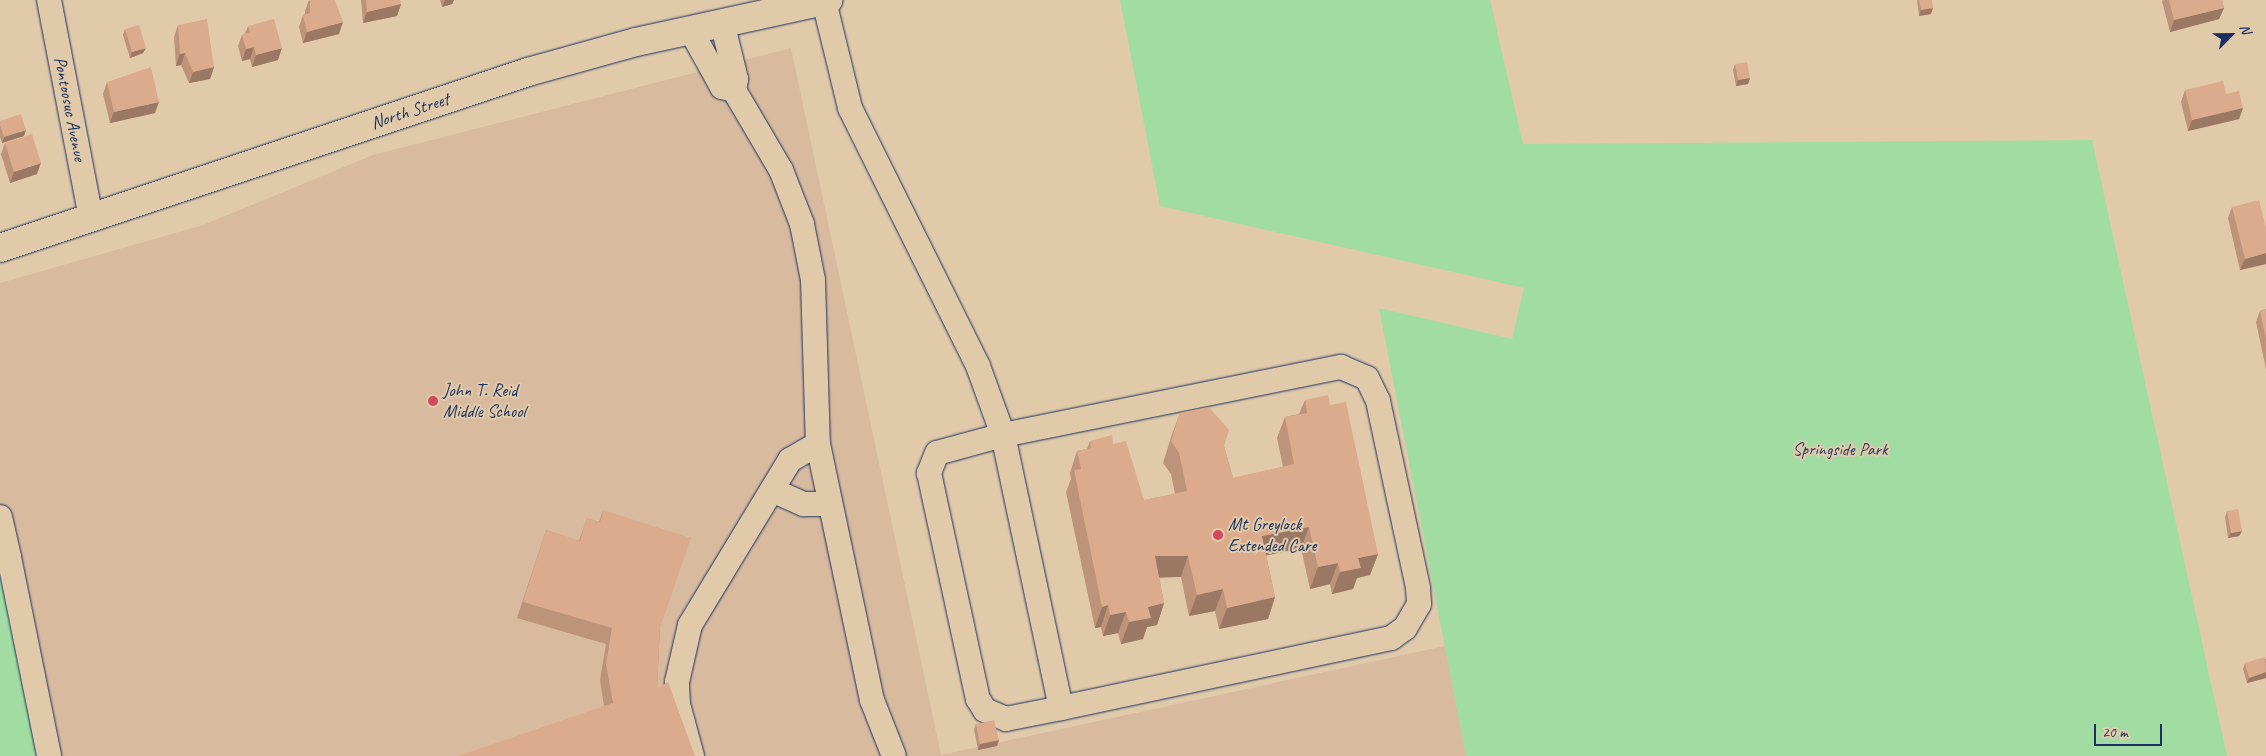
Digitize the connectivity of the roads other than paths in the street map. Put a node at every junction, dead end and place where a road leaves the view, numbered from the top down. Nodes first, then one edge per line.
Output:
1 (49, 0) edge
2 (826, 0) edge
3 (722, 22) junction
4 (690, 29) junction
5 (734, 90) junction
6 (91, 219) junction
7 (0, 248) edge
8 (1003, 435) junction
9 (818, 444) junction
10 (772, 490) junction
11 (829, 504) junction
12 (0, 517) edge
13 (4, 558) edge
14 (1061, 708) junction
15 (48, 756) edge
16 (692, 756) edge
17 (894, 756) edge

1 - 6 street, Pontoosuc Avenue
2 - 3 main road, North Street
2 - 8 street
3 - 4 main road, North Street
3 - 5 street
4 - 5 street
4 - 6 main road, North Street
5 - 9 street
6 - 7 main road, North Street
8 - 14 street
8 - 14 street
8 - 14 street
9 - 10 street
9 - 11 street
10 - 11 street
10 - 16 street
11 - 17 street
12 - 13 street
13 - 15 street

